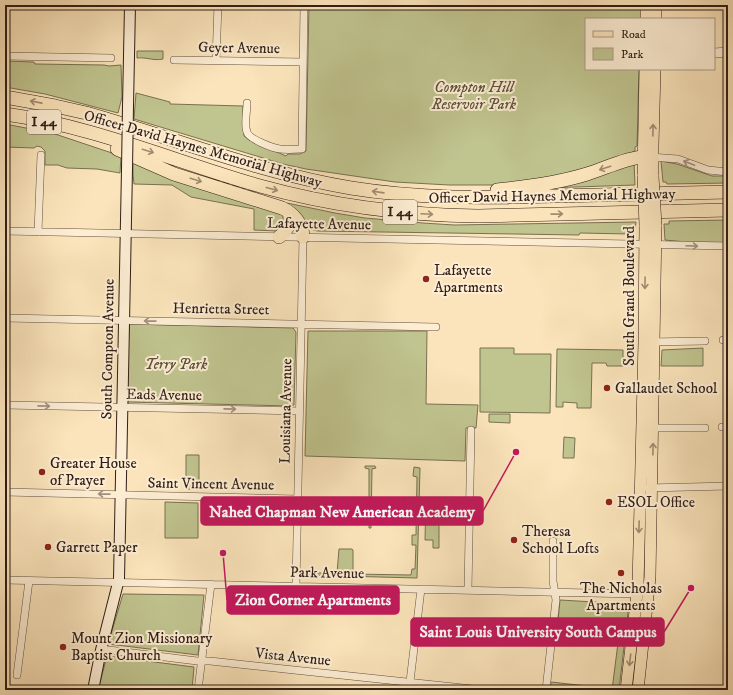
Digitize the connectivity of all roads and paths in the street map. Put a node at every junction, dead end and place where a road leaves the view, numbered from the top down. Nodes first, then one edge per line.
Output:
1 (130, 5) edge
2 (218, 5) edge
3 (304, 5) edge
4 (646, 5) edge
5 (656, 5) edge
6 (646, 18) edge
7 (656, 18) edge
8 (715, 52) edge
9 (728, 52) edge
10 (5, 56) edge
11 (111, 58) dead end
12 (174, 60) dead end
13 (216, 60) junction
14 (303, 62) junction
15 (645, 70) edge
16 (655, 70) edge
17 (5, 96) edge
18 (247, 103) dead end
19 (5, 114) edge
20 (84, 131) junction
21 (41, 155) dead end
22 (648, 157) junction
23 (728, 172) edge
24 (728, 192) edge
25 (445, 198) junction
26 (728, 210) edge
27 (289, 212) junction
28 (5, 231) edge
29 (38, 232) junction
30 (126, 234) junction
31 (279, 237) junction
32 (303, 237) junction
33 (651, 245) junction
34 (728, 246) edge
35 (5, 318) edge
36 (123, 320) junction
37 (301, 324) junction
38 (436, 327) dead end
39 (704, 341) dead end
40 (649, 342) junction
41 (5, 405) edge
42 (122, 407) junction
43 (299, 411) junction
44 (648, 428) junction
45 (705, 428) dead end
46 (471, 430) dead end
47 (728, 486) edge
48 (640, 488) junction
49 (652, 488) junction
50 (5, 492) edge
51 (120, 495) junction
52 (297, 499) junction
53 (553, 541) dead end
54 (5, 580) edge
55 (29, 580) junction
56 (118, 582) junction
57 (211, 584) junction
58 (296, 586) junction
59 (421, 589) junction
60 (468, 590) junction
61 (555, 591) junction
62 (637, 594) junction
63 (649, 594) junction
64 (101, 649) junction
65 (202, 661) junction
66 (17, 675) dead end
67 (409, 686) edge
68 (93, 690) edge
69 (198, 690) edge
70 (482, 690) edge
71 (546, 690) edge
72 (626, 690) edge
73 (638, 690) edge

1 - 30 main road, South Compton Avenue, bridge
2 - 13 street
3 - 14 street
4 - 6 main road
5 - 7 main road
8 - 9 street
10 - 11 street
12 - 13 street, Geyer Avenue
13 - 14 street, Geyer Avenue
14 - 18 street
15 - 22 main road, South Grand Boulevard
22 -> 16 main road, South Grand Boulevard
25 -> 17 highway, Officer David Haynes Memorial Highway / I 44
19 - 20 highway, Officer David Haynes Memorial Highway / I 44
20 -> 26 highway, Officer David Haynes Memorial Highway / I 44
20 -> 27 highway
21 - 29 street
23 -> 22 street
22 -> 25 highway
22 - 33 main road, South Grand Boulevard, bridge
24 - 25 highway, Officer David Haynes Memorial Highway / I 44
27 - 31 highway
27 - 32 highway
28 - 29 street, Lafayette Avenue
29 - 30 street, Lafayette Avenue
30 - 31 street, Lafayette Avenue
30 - 36 main road, South Compton Avenue
31 - 32 street, Lafayette Avenue
32 - 33 street, Lafayette Avenue
32 - 37 street, Louisiana Avenue
33 -> 34 street, Lafayette Avenue
33 - 40 main road, South Grand Boulevard
35 - 36 street, Henrietta Street
37 -> 36 street, Henrietta Street
36 - 42 main road, South Compton Avenue
37 - 38 street, Henrietta Street
37 - 43 street, Louisiana Avenue
39 - 40 street
40 - 44 main road, South Grand Boulevard
41 -> 42 street, Eads Avenue
42 -> 43 street, Eads Avenue
42 - 51 main road, South Compton Avenue
43 - 52 street, Louisiana Avenue
44 - 45 street
44 - 48 main road, South Grand Boulevard
49 -> 44 main road, South Grand Boulevard
46 - 60 street
47 - 49 street
48 - 49 street
48 -> 62 main road, South Grand Boulevard
49 - 63 main road, South Grand Boulevard
51 -> 50 street, Saint Vincent Avenue
51 - 52 street, Saint Vincent Avenue
51 - 56 main road, South Compton Avenue
52 - 58 street, Louisiana Avenue
53 - 61 street
54 - 55 street, Park Avenue
55 - 56 street, Park Avenue
55 - 66 street
56 - 57 street, Park Avenue
56 - 64 main road, South Compton Avenue
57 - 58 street, Park Avenue
57 - 65 street
58 - 59 street, Park Avenue
59 - 60 street, Park Avenue
59 - 67 street
60 - 61 street, Park Avenue
61 - 62 street, Park Avenue
61 - 71 street
62 - 63 street, Park Avenue
62 -> 72 main road, South Grand Boulevard
63 - 73 main road, South Grand Boulevard
64 - 65 street, Vista Avenue
64 - 68 main road, South Compton Avenue
65 - 67 street, Vista Avenue
65 - 69 street
67 - 70 street, Vista Avenue

